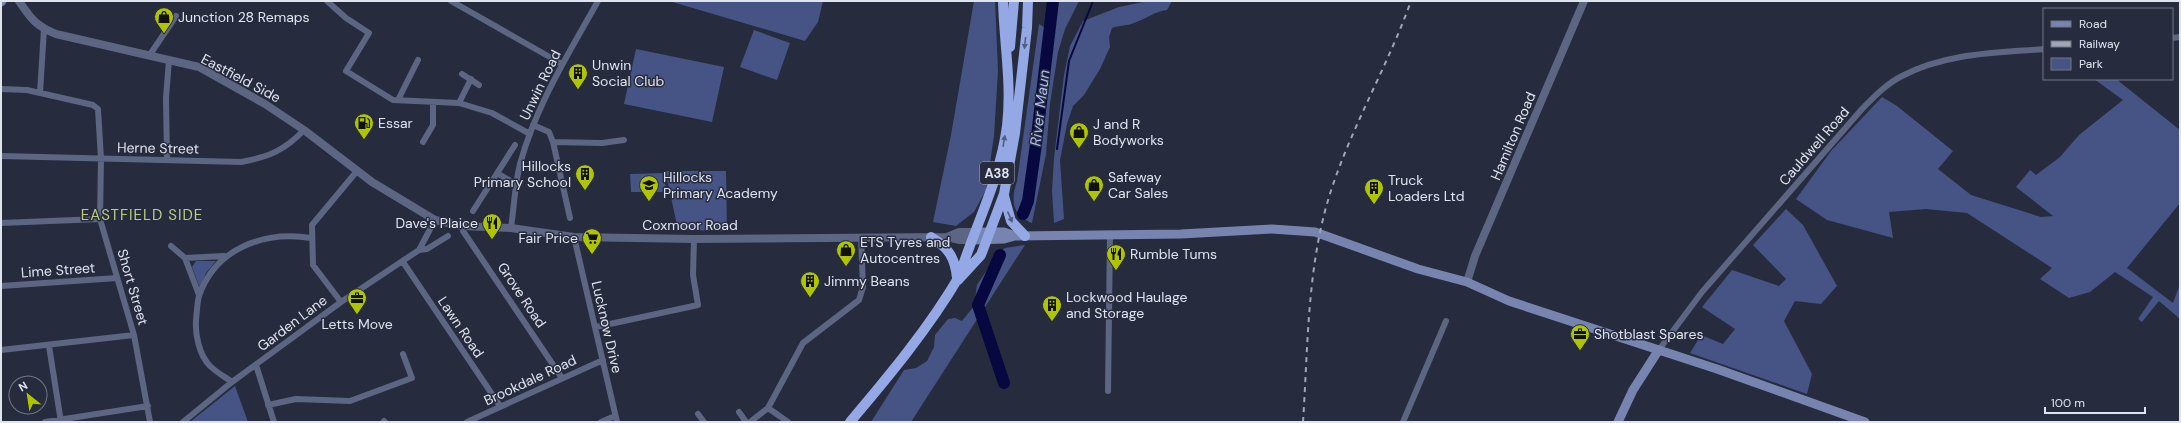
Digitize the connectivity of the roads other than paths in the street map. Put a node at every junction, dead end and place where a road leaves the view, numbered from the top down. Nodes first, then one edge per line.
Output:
1 (19, 1) edge
2 (327, 1) edge
3 (451, 1) edge
4 (598, 1) edge
5 (1003, 1) edge
6 (1014, 1) edge
7 (1584, 1) edge
8 (1028, 2) edge
9 (176, 16) dead end
10 (44, 29) junction
11 (2043, 49) edge
12 (149, 56) junction
13 (169, 60) junction
14 (418, 60) dead end
15 (562, 64) junction
16 (1008, 67) junction
17 (462, 74) dead end
18 (471, 79) junction
19 (479, 84) dead end
20 (1, 89) edge
21 (40, 93) junction
22 (398, 100) junction
23 (433, 103) junction
24 (459, 103) junction
25 (533, 124) junction
26 (304, 130) junction
27 (530, 134) junction
28 (624, 140) dead end
29 (423, 142) dead end
30 (553, 142) junction
31 (515, 145) dead end
32 (1, 156) edge
33 (101, 158) junction
34 (167, 160) junction
35 (358, 171) junction
36 (497, 174) junction
37 (517, 185) junction
38 (1004, 194) junction
39 (473, 211) dead end
40 (570, 218) dead end
41 (100, 219) junction
42 (435, 220) junction
43 (1, 223) edge
44 (462, 226) junction
45 (511, 228) junction
46 (1110, 235) junction
47 (448, 236) dead end
48 (982, 236) junction
49 (1020, 236) junction
50 (574, 237) junction
51 (861, 237) junction
52 (931, 237) junction
53 (312, 238) junction
54 (694, 239) junction
55 (171, 246) dead end
56 (419, 250) junction
57 (224, 256) junction
58 (185, 258) junction
59 (403, 262) junction
60 (117, 278) junction
61 (958, 280) junction
62 (1467, 282) junction
63 (1, 286) edge
64 (199, 295) junction
65 (341, 302) junction
66 (1446, 321) dead end
67 (596, 327) junction
68 (134, 335) junction
69 (49, 346) junction
70 (1, 350) edge
71 (1658, 351) junction
72 (403, 354) dead end
73 (603, 360) junction
74 (256, 365) junction
75 (562, 378) junction
76 (232, 382) junction
77 (1108, 391) dead end
78 (268, 405) junction
79 (148, 406) junction
80 (500, 406) junction
81 (768, 408) junction
82 (739, 412) dead end
83 (698, 414) dead end
84 (616, 419) edge
85 (61, 421) edge
86 (46, 422) edge
87 (150, 422) edge
88 (183, 422) edge
89 (274, 422) edge
90 (466, 422) edge
91 (601, 422) edge
92 (704, 422) edge
93 (746, 422) edge
94 (750, 422) edge
95 (788, 422) edge
96 (850, 422) edge
97 (1403, 422) edge
98 (1618, 422) edge
99 (1865, 422) edge

1 - 10 street, Eastfield Side
2 - 22 street
3 - 15 street
4 - 15 street, Unwin Road
5 - 16 highway, A38
6 - 16 highway
7 - 62 street, Hamilton Road
8 -> 38 highway, A38
9 - 12 street
10 - 12 street, Eastfield Side
10 - 21 street
11 - 71 street, Cauldwell Road
12 - 13 street, Eastfield Side
13 - 26 street, Eastfield Side
13 - 34 street
14 - 22 street
15 - 25 street, Unwin Road
48 -> 16 highway, A38
17 - 18 street
18 - 19 street
18 - 24 street
20 - 21 street
21 - 33 street, Short Street
22 - 23 street
23 - 24 street
23 - 29 street
24 - 27 street
25 - 27 street, Unwin Road
25 - 30 street
26 - 34 street, Herne Street
26 - 35 street, Eastfield Side
27 - 37 street, Unwin Road
28 - 30 street
30 - 40 street
31 - 36 street
32 - 33 street, Herne Street
33 - 34 street, Herne Street
33 - 41 street, Short Street
35 - 42 street, Eastfield Side
35 - 53 street
36 - 37 street
36 - 39 street
37 - 45 street, Unwin Road
38 - 48 highway, A38
38 -> 49 highway
41 - 43 street
41 - 60 street, Short Street
42 - 44 street, Coxmoor Road
42 - 56 street, Garden Lane
44 - 45 street, Coxmoor Road
44 - 75 street, Grove Road
45 - 50 street, Coxmoor Road
46 - 49 main road
46 - 62 main road
46 - 77 street
47 - 56 street, Garden Lane
48 - 49 main road
48 - 52 street, Coxmoor Road
48 - 61 highway, A38
48 - 61 highway, A38
50 - 54 street, Coxmoor Road
50 - 67 street, Lucknow Drive
51 - 52 street, Coxmoor Road
51 - 54 street, Coxmoor Road
51 - 81 street
52 - 61 highway
53 - 57 street
53 - 65 street
54 - 67 street
55 - 58 street
56 - 59 street, Garden Lane
57 - 58 street
57 - 64 street
58 - 64 street
59 - 65 street, Garden Lane
59 - 80 street, Lawn Road
60 - 63 street, Lime Street
60 - 68 street, Short Street
61 - 96 highway, A38
62 - 71 main road
64 - 76 street
65 - 74 street, Garden Lane
66 - 97 street
67 - 73 street, Lucknow Drive
68 - 69 street
68 - 79 street, Short Street
69 - 70 street
69 - 85 street
71 - 98 main road
71 - 99 main road
72 - 78 street
73 - 75 street, Brookdale Road
73 - 84 street, Lucknow Drive
74 - 76 street, Garden Lane
74 - 78 street
75 - 80 street, Brookdale Road
76 - 88 street, Garden Lane
78 - 89 street
79 - 85 street
79 - 87 street, Short Street
80 - 90 street, Brookdale Road
81 - 94 street
81 - 95 street
82 - 93 street
83 - 92 street
84 - 91 street
85 - 86 street

